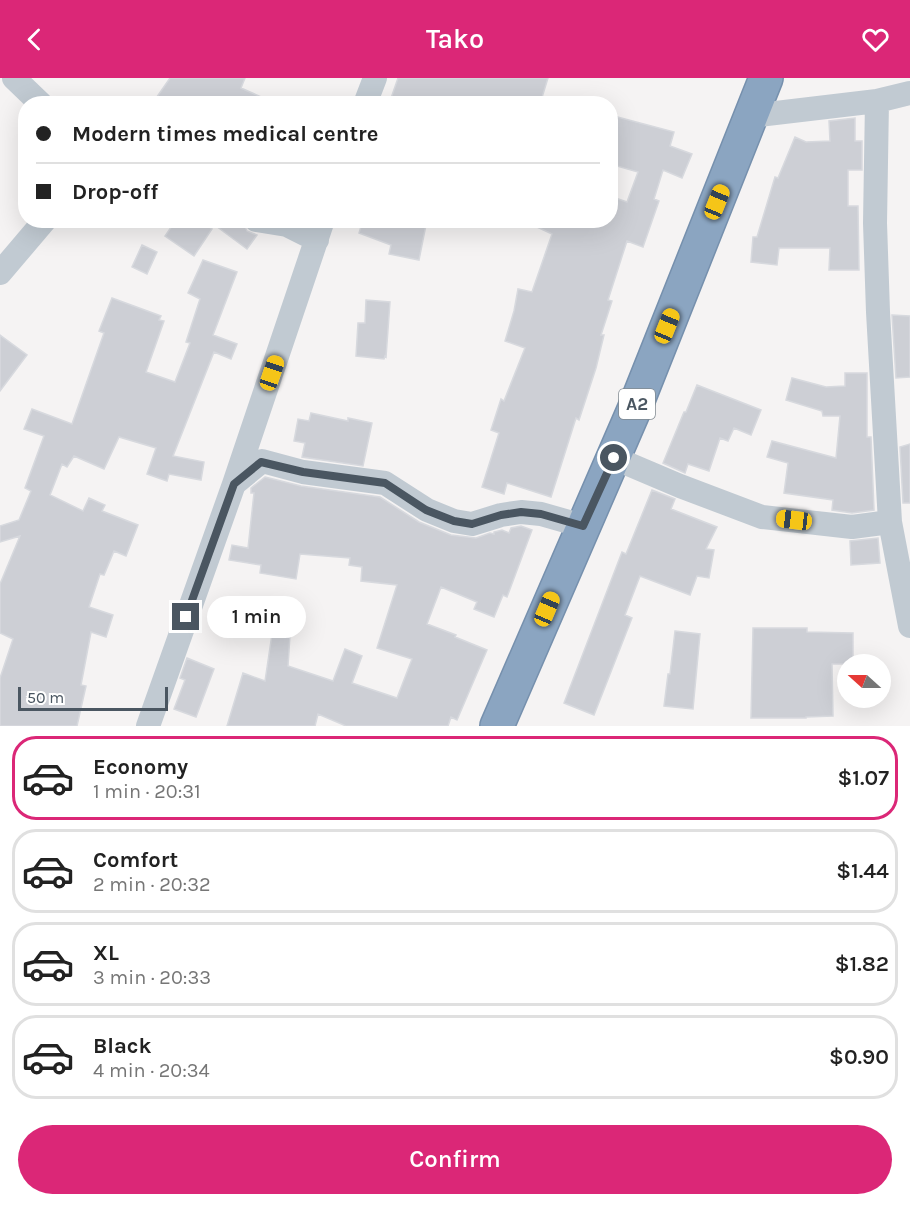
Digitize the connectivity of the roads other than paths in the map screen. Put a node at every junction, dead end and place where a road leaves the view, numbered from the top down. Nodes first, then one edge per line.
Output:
1 (14, 78) edge
2 (375, 78) edge
3 (766, 78) edge
4 (910, 93) edge
5 (33, 96) edge
6 (368, 96) edge
7 (877, 101) junction
8 (751, 116) junction
9 (38, 228) edge
10 (320, 230) edge
11 (0, 273) edge
12 (614, 458) junction
13 (234, 484) junction
14 (890, 522) junction
15 (583, 526) junction
16 (910, 626) edge
17 (148, 726) edge
18 (497, 726) edge

1 - 5 street
2 - 6 street
3 - 8 highway, A2
4 - 7 street
7 - 8 street
7 - 14 street
8 - 12 highway, A2
9 - 11 street
10 - 13 street
12 - 14 street
12 - 15 highway, A2
13 - 15 street
13 - 17 street
14 - 16 street
15 - 18 highway, A2

